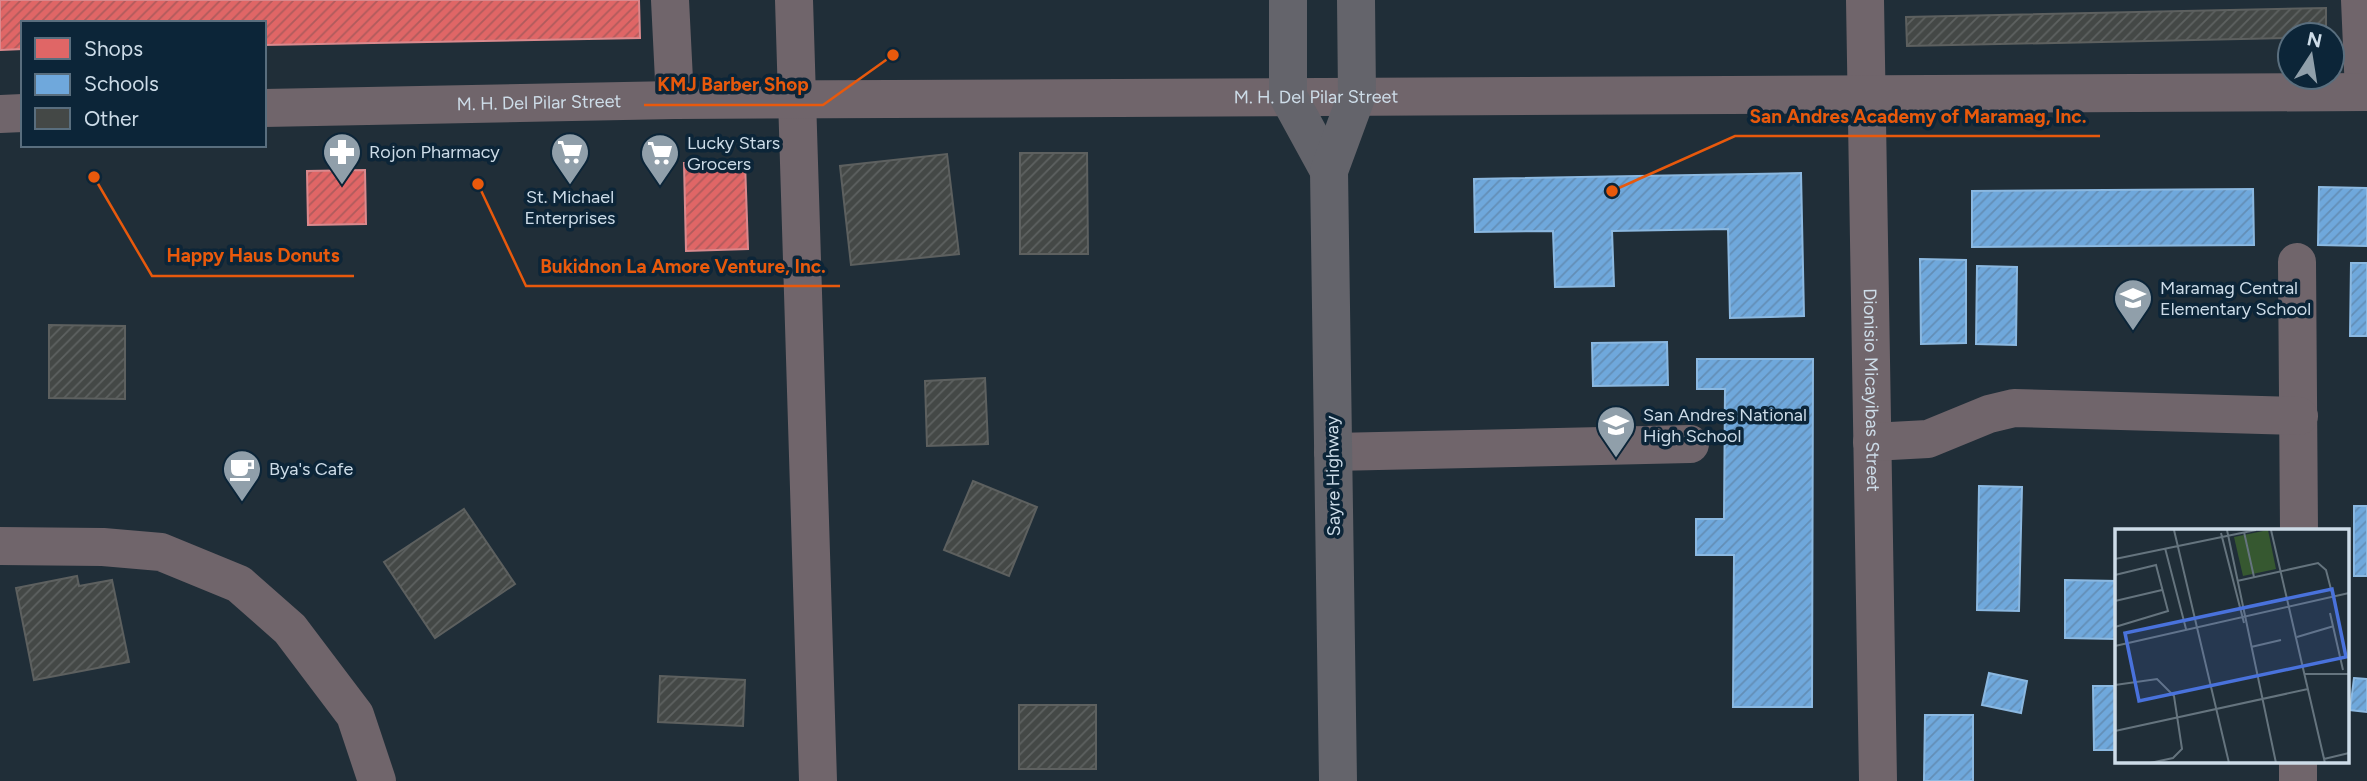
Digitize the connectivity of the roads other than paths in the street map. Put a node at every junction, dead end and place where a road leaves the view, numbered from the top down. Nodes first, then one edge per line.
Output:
1 (670, 0) edge
2 (794, 0) edge
3 (1288, 0) edge
4 (1356, 0) edge
5 (1864, 0) edge
6 (2360, 0) edge
7 (2366, 92) edge
8 (1357, 95) junction
9 (1288, 96) junction
10 (1866, 96) junction
11 (797, 99) junction
12 (675, 100) junction
13 (266, 108) edge
14 (21, 113) edge
15 (0, 114) edge
16 (1329, 171) junction
17 (2297, 262) dead end
18 (2299, 416) junction
19 (1872, 442) junction
20 (1690, 444) dead end
21 (1333, 452) junction
22 (2299, 529) edge
23 (0, 546) edge
24 (377, 781) edge
25 (818, 781) edge
26 (1338, 781) edge
27 (1878, 781) edge

1 - 12 street
2 - 11 street
3 - 9 highway, Sayre Highway
4 - 8 highway, Sayre Highway
5 - 10 street, Dionisio Micayibas Street
6 - 7 street
7 - 10 street, M. H. Del Pilar Street
8 - 9 street, M. H. Del Pilar Street
8 - 10 street, M. H. Del Pilar Street
8 - 16 highway, Sayre Highway
9 - 11 street, M. H. Del Pilar Street
9 - 16 highway, Sayre Highway
10 - 19 street, Dionisio Micayibas Street
11 - 12 street, M. H. Del Pilar Street
11 - 25 street
12 - 13 street, M. H. Del Pilar Street
14 - 15 street
16 - 21 highway, Sayre Highway
17 - 18 street
18 - 19 street
18 - 22 street
19 - 27 street, Dionisio Micayibas Street
20 - 21 street
21 - 26 highway, Sayre Highway
23 - 24 street

